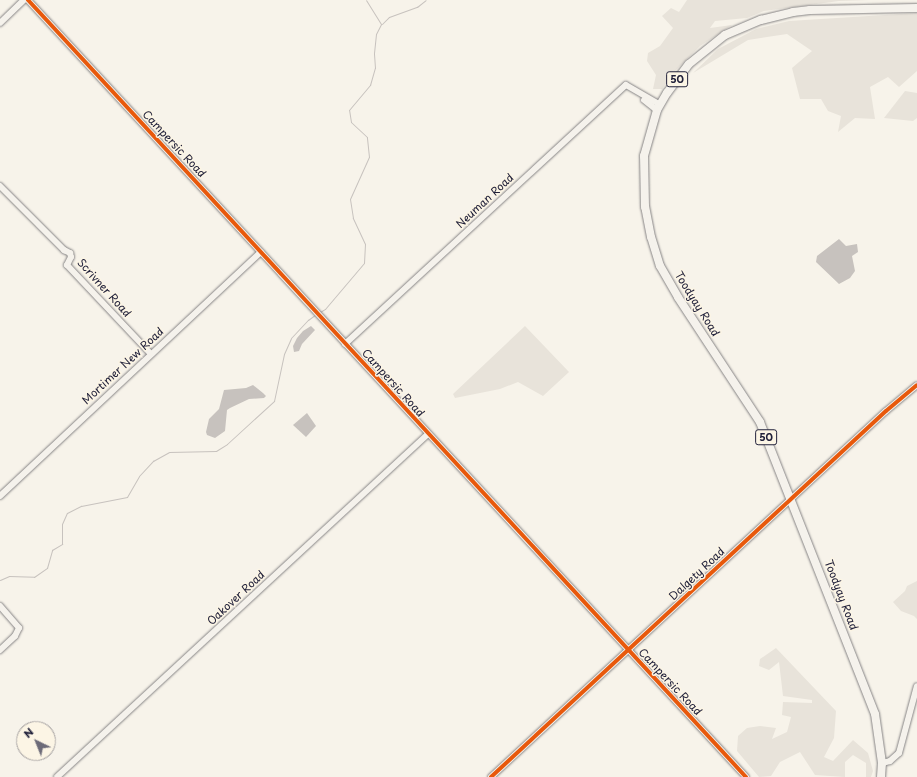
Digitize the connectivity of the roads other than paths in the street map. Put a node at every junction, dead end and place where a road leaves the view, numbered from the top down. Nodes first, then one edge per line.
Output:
1 (24, 0) edge
2 (28, 0) edge
3 (917, 8) edge
4 (0, 23) edge
5 (658, 107) junction
6 (0, 186) edge
7 (261, 252) junction
8 (346, 344) junction
9 (151, 354) junction
10 (917, 385) edge
11 (428, 434) junction
12 (0, 496) edge
13 (792, 499) junction
14 (0, 606) edge
15 (0, 650) edge
16 (628, 650) junction
17 (917, 686) edge
18 (882, 763) junction
19 (57, 777) edge
20 (491, 777) edge
21 (746, 777) edge
22 (881, 777) edge

1 - 4 street
2 - 7 street, Campersic Road
3 - 5 main road, Toodyay Road / 50
5 - 8 street, Neuman Road
5 - 13 main road, Toodyay Road / 50
6 - 9 street, Scrivner Road
7 - 8 street, Campersic Road
7 - 9 street, Mortimer New Road
8 - 11 street, Campersic Road
9 - 12 street, Mortimer New Road
10 - 13 street, Dalgety Road
11 - 16 street, Campersic Road
11 - 19 street, Oakover Road
13 - 16 street, Dalgety Road
13 - 18 main road, Toodyay Road / 50
14 - 15 street
16 - 20 street, Dalgety Road
16 - 21 street, Campersic Road
17 - 18 street
18 - 22 main road, Toodyay Road / 50

